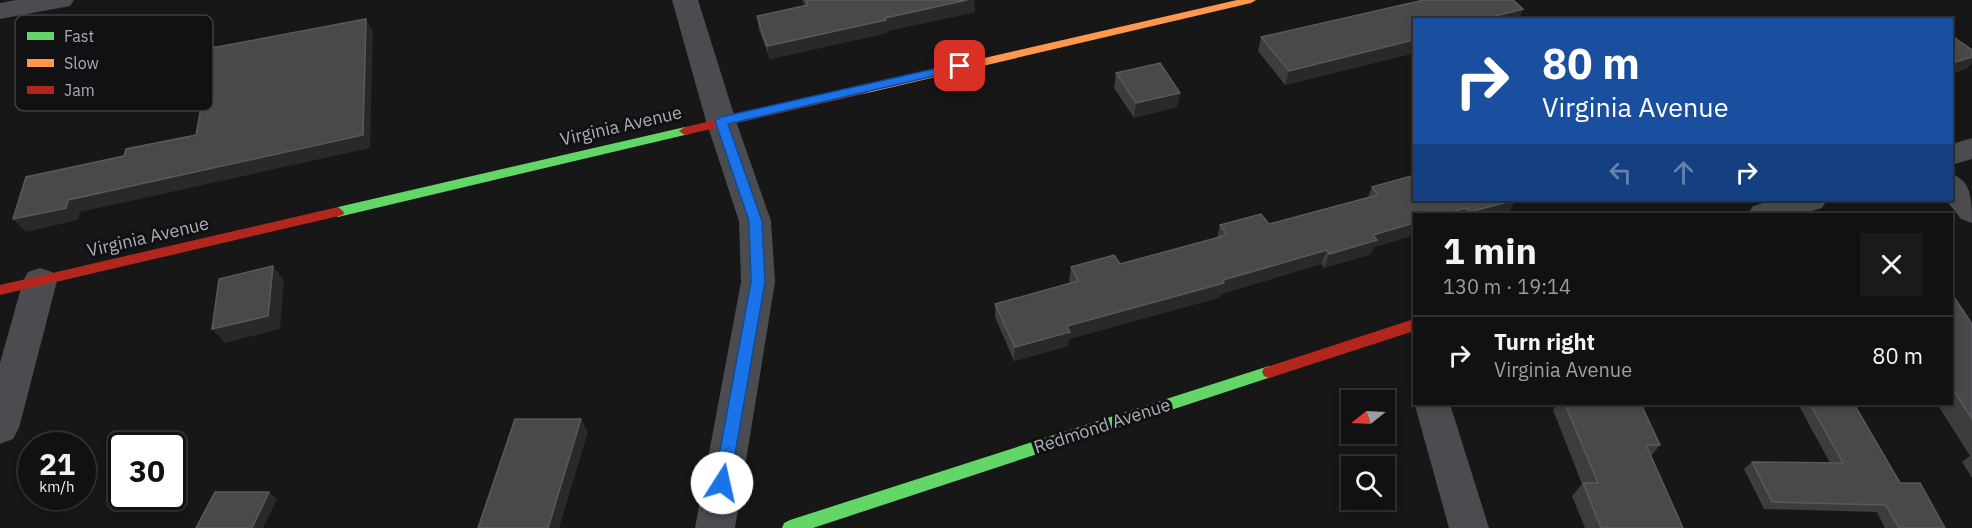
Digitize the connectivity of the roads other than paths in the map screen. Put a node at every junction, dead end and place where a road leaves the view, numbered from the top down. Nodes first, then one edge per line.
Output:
1 (61, 0) edge
2 (685, 0) edge
3 (1251, 0) edge
4 (0, 11) edge
5 (721, 121) junction
6 (1972, 148) edge
7 (1953, 155) edge
8 (1953, 186) edge
9 (1808, 201) edge
10 (1972, 211) edge
11 (1767, 213) edge
12 (39, 281) junction
13 (0, 290) edge
14 (1413, 331) edge
15 (1432, 405) edge
16 (0, 428) edge
17 (715, 528) edge
18 (789, 528) edge
19 (1469, 528) edge

1 - 4 street
2 - 5 street
3 - 5 street, Virginia Avenue
5 - 12 street, Virginia Avenue
5 - 17 street
6 - 7 street
8 - 10 street
9 - 11 street
12 - 13 street, Virginia Avenue
12 - 16 street
14 - 18 street, Redmond Avenue
15 - 19 street

